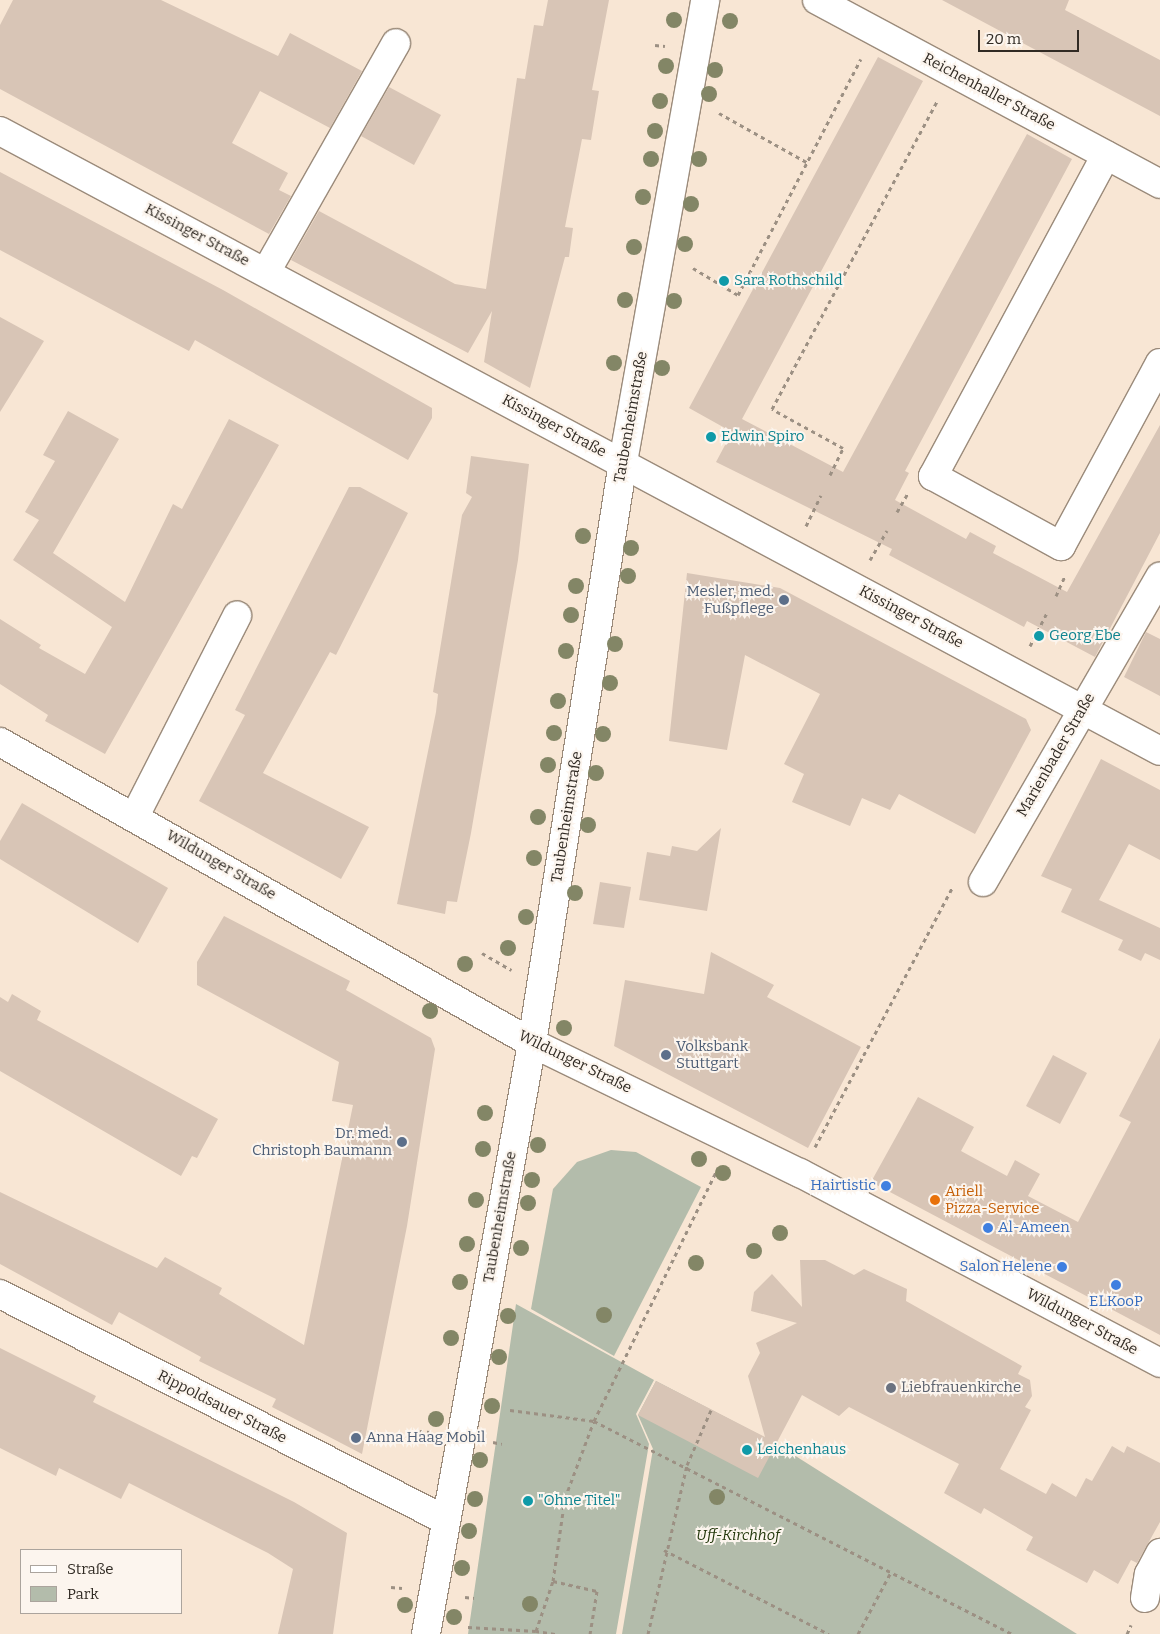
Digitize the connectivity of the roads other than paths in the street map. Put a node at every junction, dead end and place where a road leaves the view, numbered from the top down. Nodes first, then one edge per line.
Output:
1 (705, 0) edge
2 (817, 0) edge
3 (396, 43) dead end
4 (0, 131) edge
5 (1106, 155) junction
6 (1160, 184) edge
7 (266, 272) junction
8 (1160, 363) edge
9 (623, 462) junction
10 (1160, 577) edge
11 (236, 616) dead end
12 (1080, 708) junction
13 (0, 742) edge
14 (1160, 751) edge
15 (135, 816) junction
16 (983, 882) road end
17 (532, 1043) junction
18 (0, 1294) edge
19 (1160, 1363) edge
20 (445, 1520) junction
21 (1160, 1553) edge
22 (1145, 1598) dead end
23 (426, 1634) edge

1 - 9 street, Taubenheimstraße
2 - 5 street, Reichenhaller Straße
3 - 7 street
4 - 7 street, Kissinger Straße
5 - 6 street, Reichenhaller Straße
5 - 8 street
7 - 9 street, Kissinger Straße
9 - 12 street, Kissinger Straße
9 - 17 street, Taubenheimstraße
10 - 12 street, Marienbader Straße
11 - 15 street
12 - 14 street, Kissinger Straße
12 - 16 street, Marienbader Straße
13 - 15 street, Wildunger Straße
15 - 17 street, Wildunger Straße
17 - 19 street, Wildunger Straße
17 - 20 street, Taubenheimstraße
18 - 20 street, Rippoldsauer Straße
20 - 23 street, Taubenheimstraße
21 - 22 street

